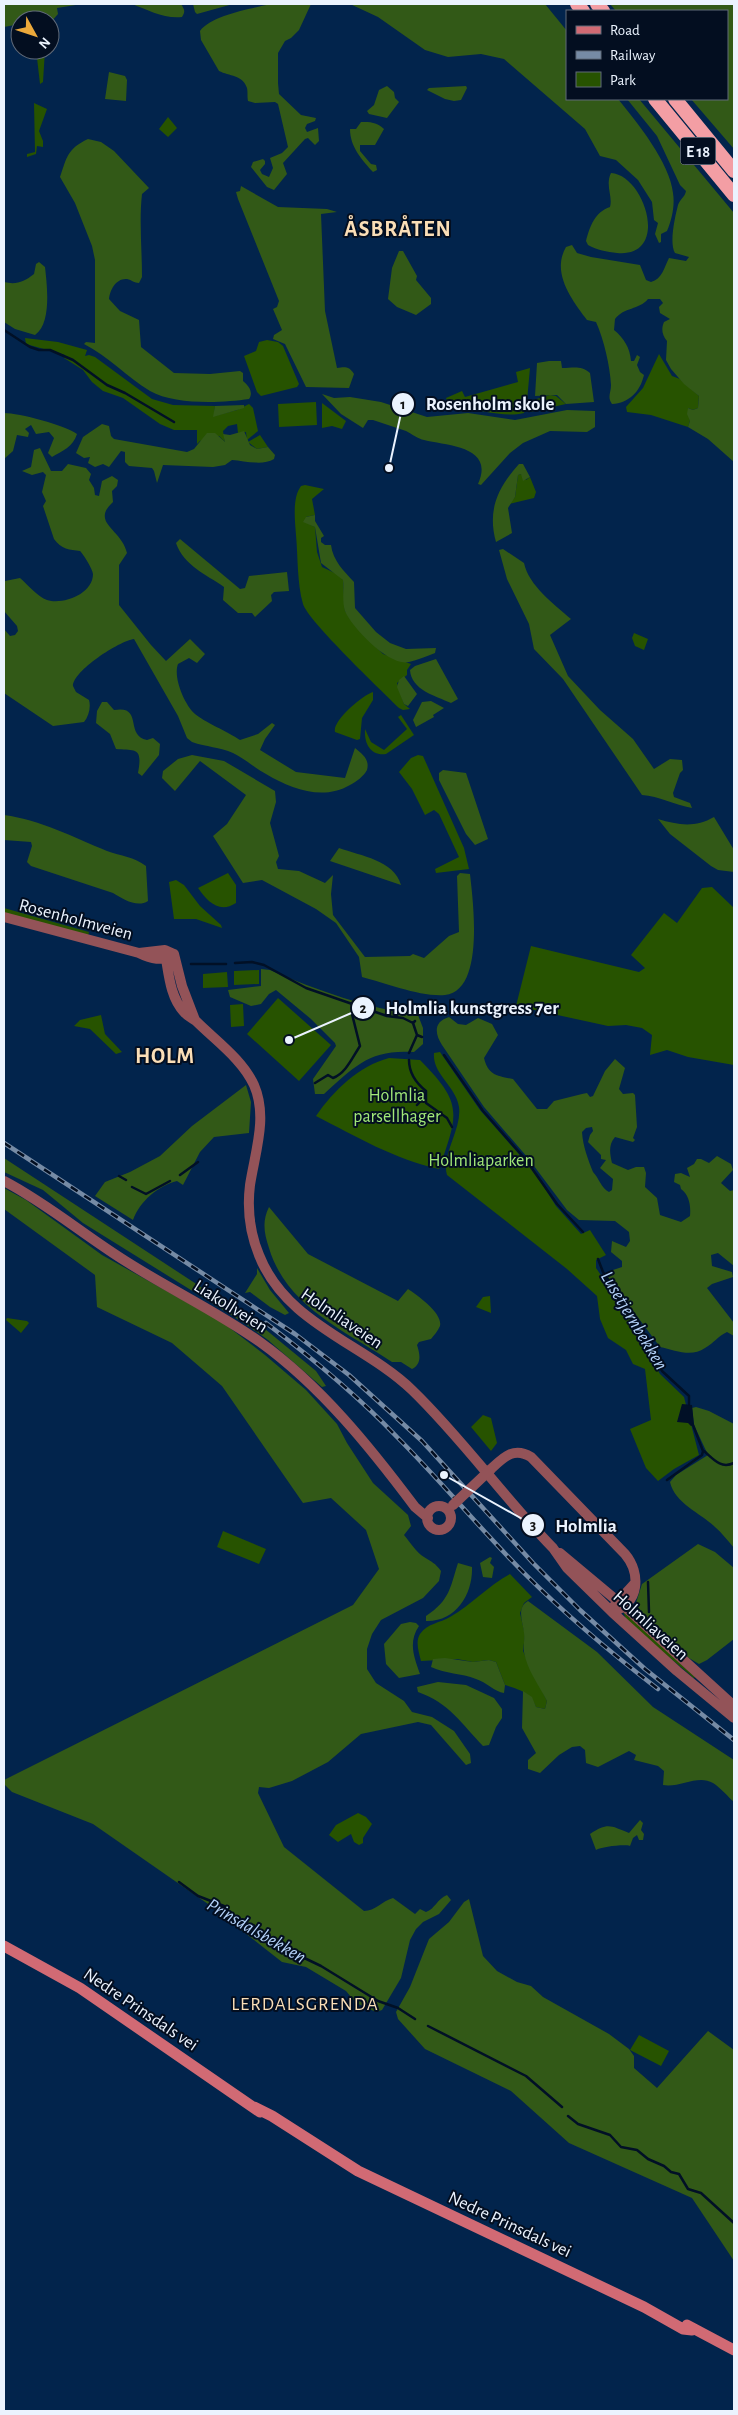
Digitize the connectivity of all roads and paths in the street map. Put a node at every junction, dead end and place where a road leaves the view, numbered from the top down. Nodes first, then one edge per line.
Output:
1 (657, 100) edge
2 (676, 100) edge
3 (734, 171) edge
4 (734, 195) edge
5 (4, 917) edge
6 (170, 957) joint
7 (4, 1181) edge
8 (409, 1497) junction
9 (451, 1507) junction
10 (433, 1508) junction
11 (428, 1518) junction
12 (553, 1548) junction
13 (620, 1604) junction
14 (612, 1612) junction
15 (734, 1706) edge
16 (734, 1718) edge
17 (4, 1946) edge
18 (734, 2350) edge

1 - 4 highway, E 18
2 - 3 highway, E 18
5 - 6 street, Rosenholmveien
6 - 12 street, Holmliaveien
7 - 8 street, Liakollveien
8 - 10 street, Liakollveien
8 - 11 street, Liakollveien
9 - 10 street
9 - 11 street
9 - 13 street, bridge
10 - 11 street
12 - 13 street, Holmliaveien
12 - 14 street, Holmliaveien
13 - 14 street
13 - 15 street, Holmliaveien
14 - 16 street, Holmliaveien
17 - 18 main road, Nedre Prinsdals vei

